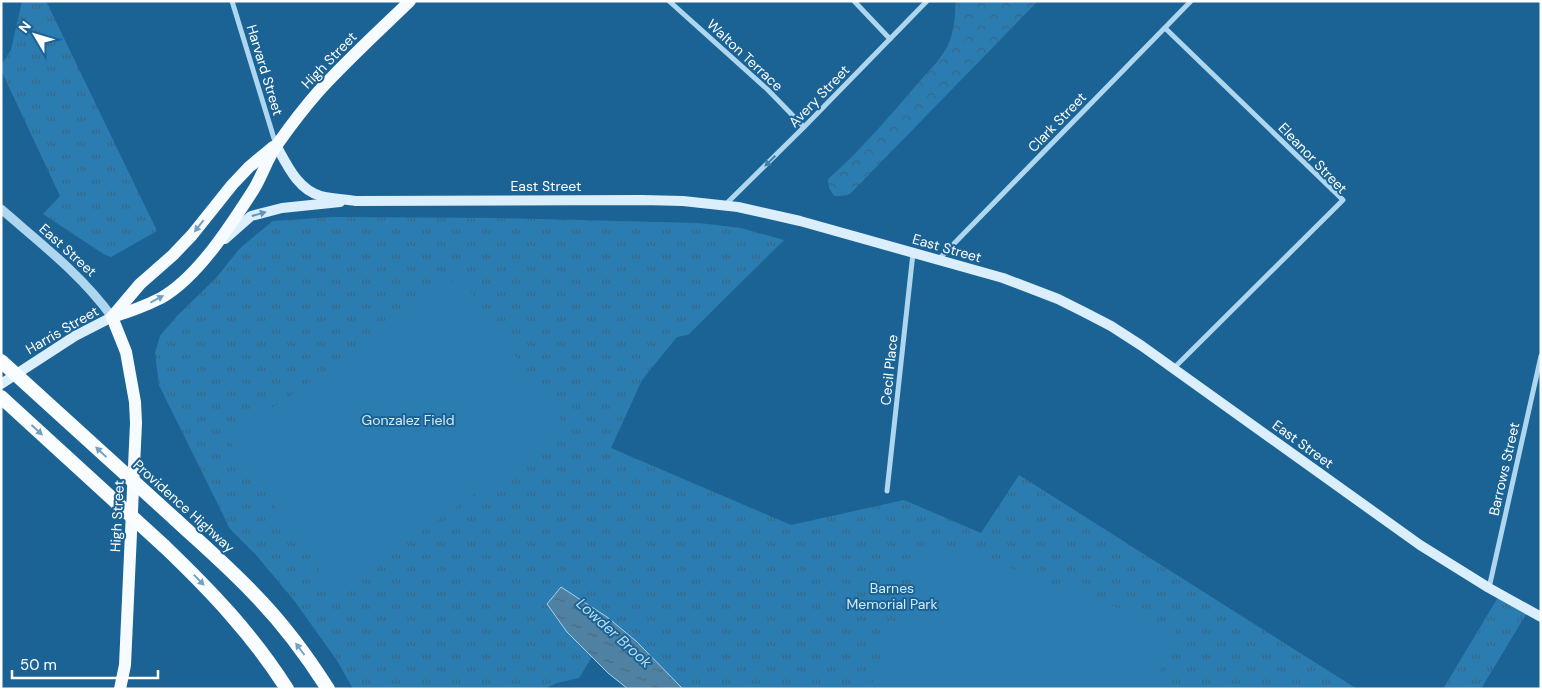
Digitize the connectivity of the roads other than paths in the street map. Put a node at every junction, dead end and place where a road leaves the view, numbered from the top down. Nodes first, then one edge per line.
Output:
1 (232, 1) edge
2 (410, 1) edge
3 (669, 1) edge
4 (854, 1) edge
5 (927, 1) edge
6 (1191, 1) edge
7 (1165, 28) junction
8 (890, 39) junction
9 (804, 127) junction
10 (276, 145) junction
11 (356, 201) junction
12 (726, 204) junction
13 (1, 209) edge
14 (913, 252) junction
15 (208, 256) junction
16 (939, 259) junction
17 (112, 317) junction
18 (1541, 356) edge
19 (1, 361) edge
20 (1174, 368) junction
21 (1538, 380) edge
22 (1, 384) edge
23 (1, 397) edge
24 (887, 491) dead end
25 (1488, 588) junction
26 (1541, 617) edge
27 (120, 689) edge
28 (288, 689) edge
29 (328, 689) edge

1 - 10 street, Harvard Street
2 - 10 main road, High Street
3 - 9 street, Walton Terrace
4 - 8 street
5 - 8 street, Avery Street
6 - 7 street, Clark Street
7 - 16 street, Clark Street
7 - 20 street, Eleanor Street
8 - 9 street, Avery Street
9 -> 12 street, Avery Street
10 - 11 main road, East Street
10 - 15 main road, High Street
10 -> 17 main road, High Street
11 - 12 main road, East Street
15 -> 11 main road
12 - 14 main road, East Street
13 - 17 street, East Street
14 - 16 main road, East Street
14 - 24 street, Cecil Place
17 -> 15 main road, High Street
16 - 20 main road, East Street
17 - 22 main road, Harris Street
17 - 27 main road, High Street
18 - 21 street, Barrows Street
29 -> 19 highway, Providence Highway, bridge
20 - 25 main road, East Street
21 - 25 street, Barrows Street
23 -> 28 highway, bridge
25 - 26 main road, East Street

